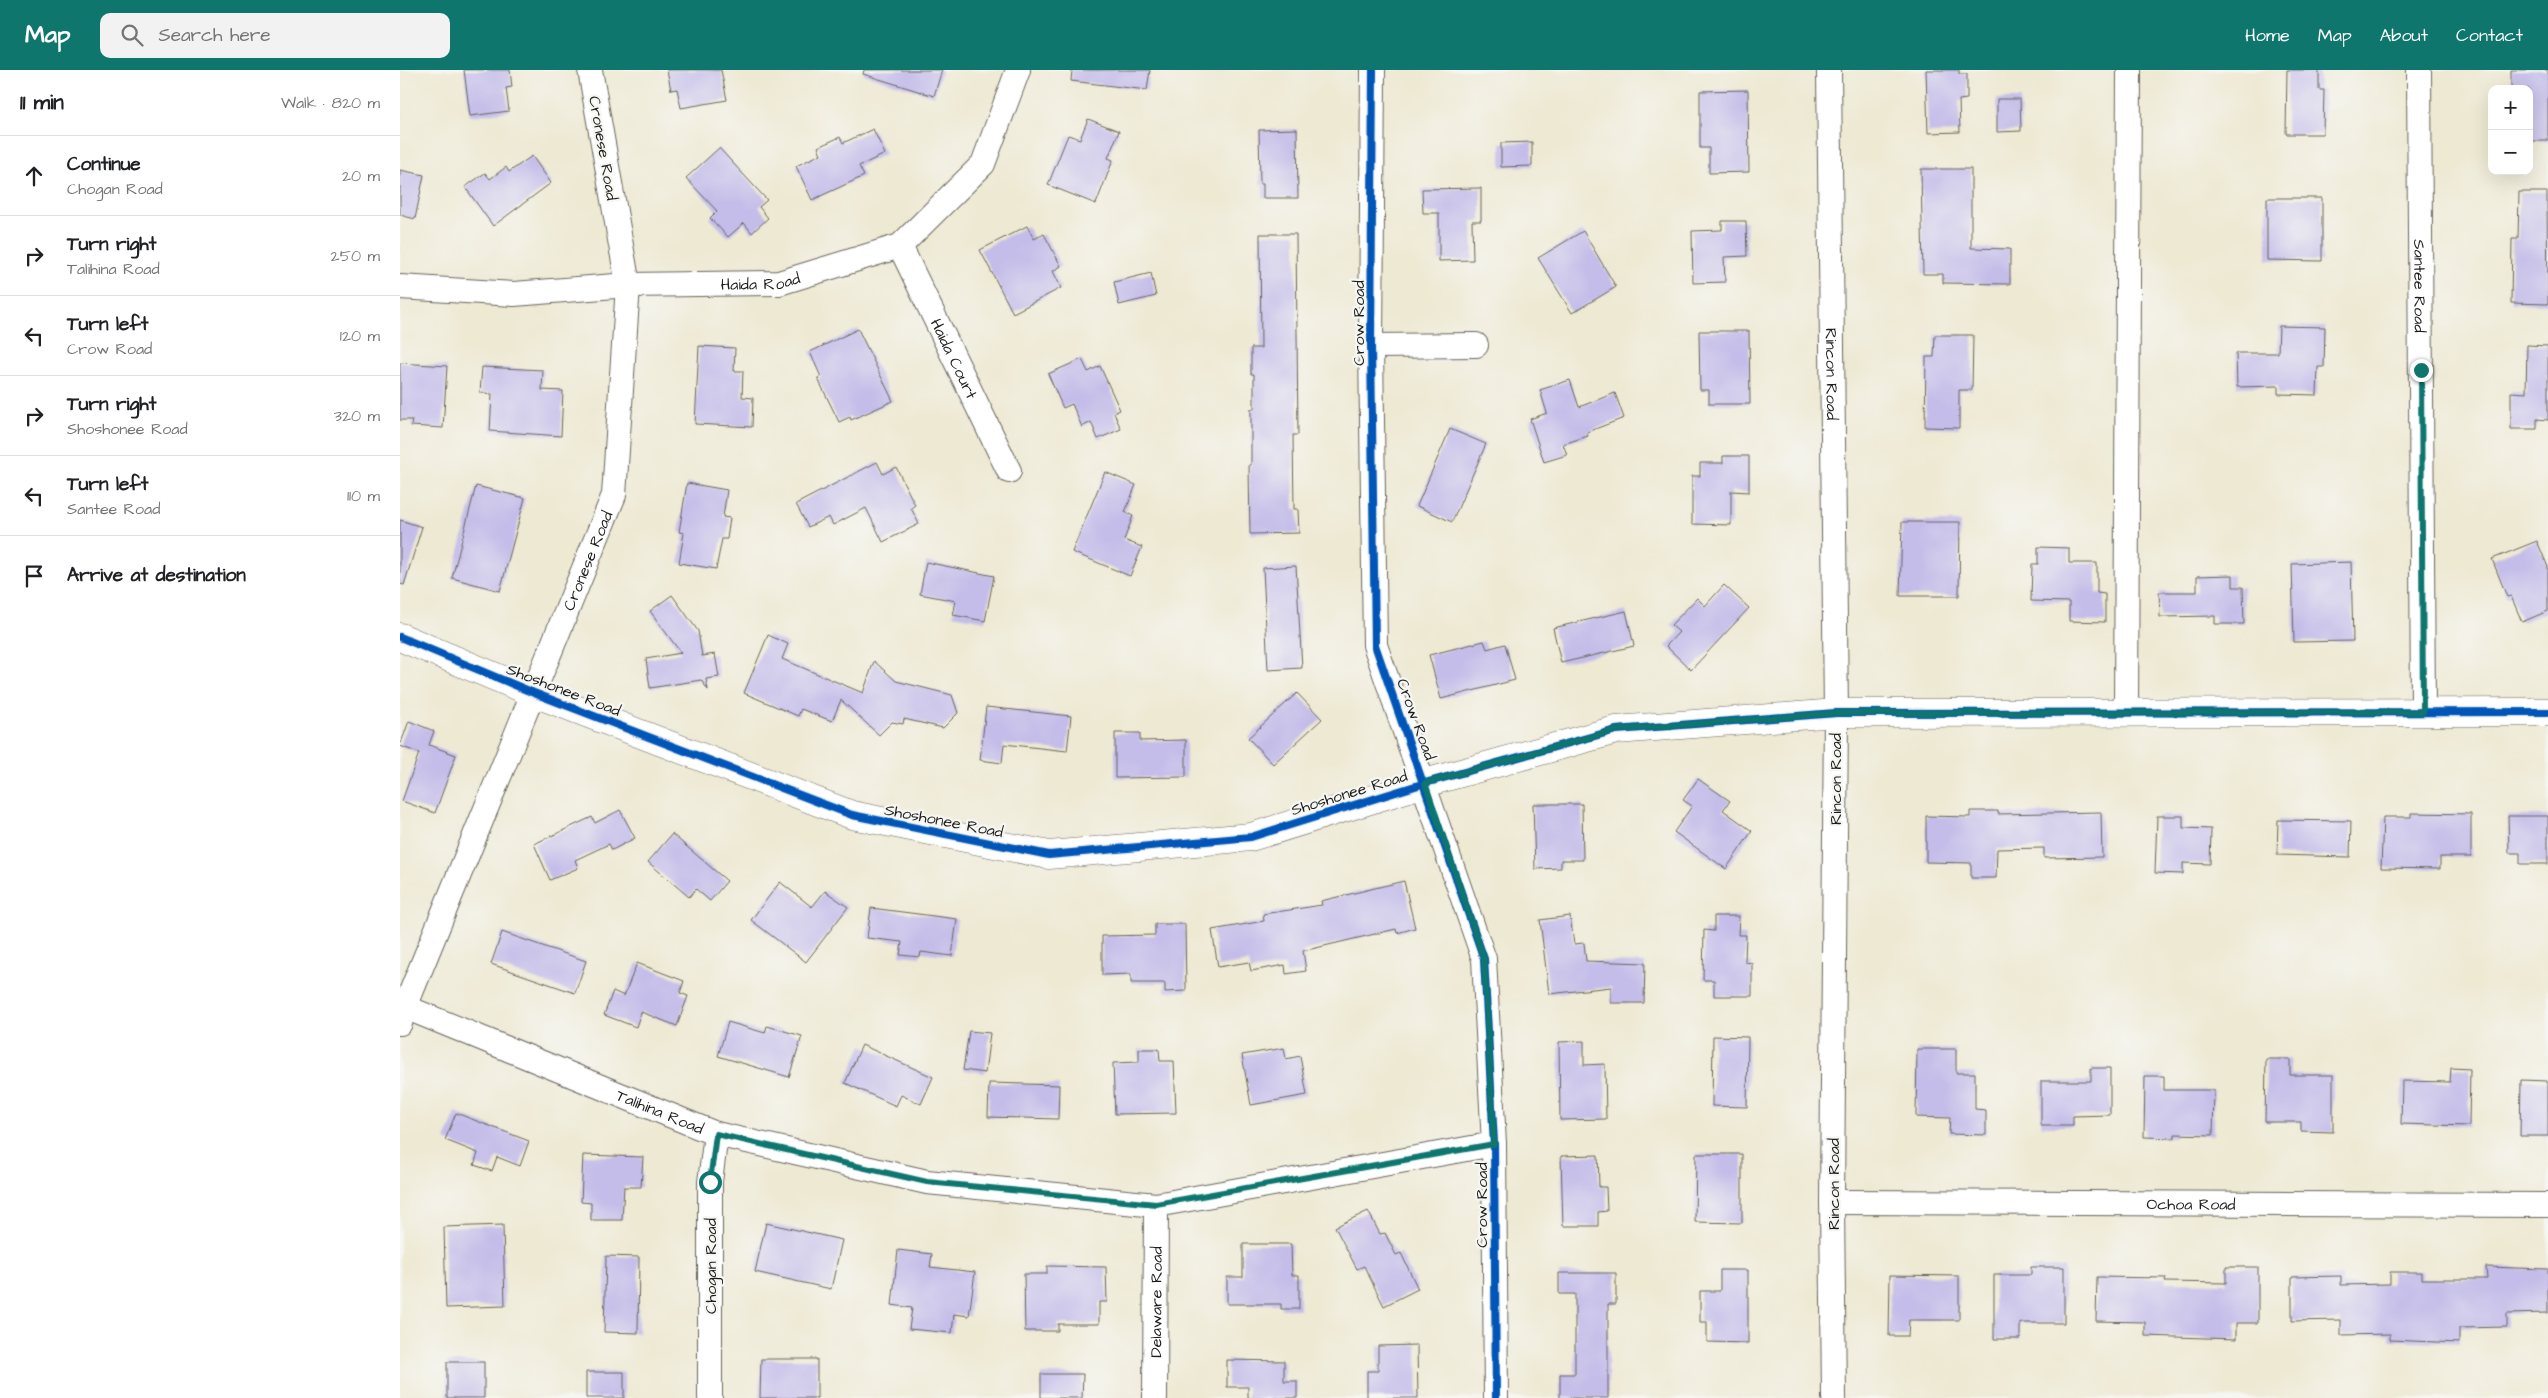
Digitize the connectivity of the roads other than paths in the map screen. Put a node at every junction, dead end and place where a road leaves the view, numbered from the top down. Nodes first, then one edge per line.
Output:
1 (590, 70) edge
2 (1018, 70) edge
3 (1373, 70) edge
4 (1829, 70) edge
5 (2129, 70) edge
6 (2419, 70) edge
7 (900, 246) junction
8 (628, 285) junction
9 (400, 287) edge
10 (1371, 346) junction
11 (1476, 346) dead end
12 (1009, 471) dead end
13 (400, 637) edge
14 (534, 693) junction
15 (2126, 712) junction
16 (2423, 712) junction
17 (2548, 712) edge
18 (1836, 713) junction
19 (1425, 783) junction
20 (402, 1011) edge
21 (716, 1134) junction
22 (1494, 1144) junction
23 (1832, 1202) junction
24 (1156, 1204) junction
25 (2548, 1205) edge
26 (710, 1398) edge
27 (1155, 1398) edge
28 (1496, 1398) edge
29 (1834, 1398) edge

1 - 8 street, Cronese Road
2 - 7 street, Haida Road
3 - 10 street, Crow Road
4 - 18 street, Rincon Road
5 - 15 street
6 - 16 street, Santee Road
7 - 8 street, Haida Road
7 - 12 street, Haida Court
8 - 9 street, Haida Road
8 - 14 street, Cronese Road
10 - 11 street
10 - 19 street, Crow Road
13 - 14 street, Shoshonee Road
14 - 19 street, Shoshonee Road
14 - 20 street, Cronese Road
15 - 16 street, Shoshonee Road
15 - 18 street, Shoshonee Road
16 - 17 street, Shoshonee Road
18 - 19 street, Shoshonee Road
18 - 23 street, Rincon Road
19 - 22 street, Crow Road
20 - 21 street, Talihina Road
21 - 24 street, Talihina Road
21 - 26 street, Chogan Road
22 - 24 street, Talihina Road
22 - 28 street, Crow Road
23 - 25 street, Ochoa Road
23 - 29 street, Rincon Road
24 - 27 street, Delaware Road

